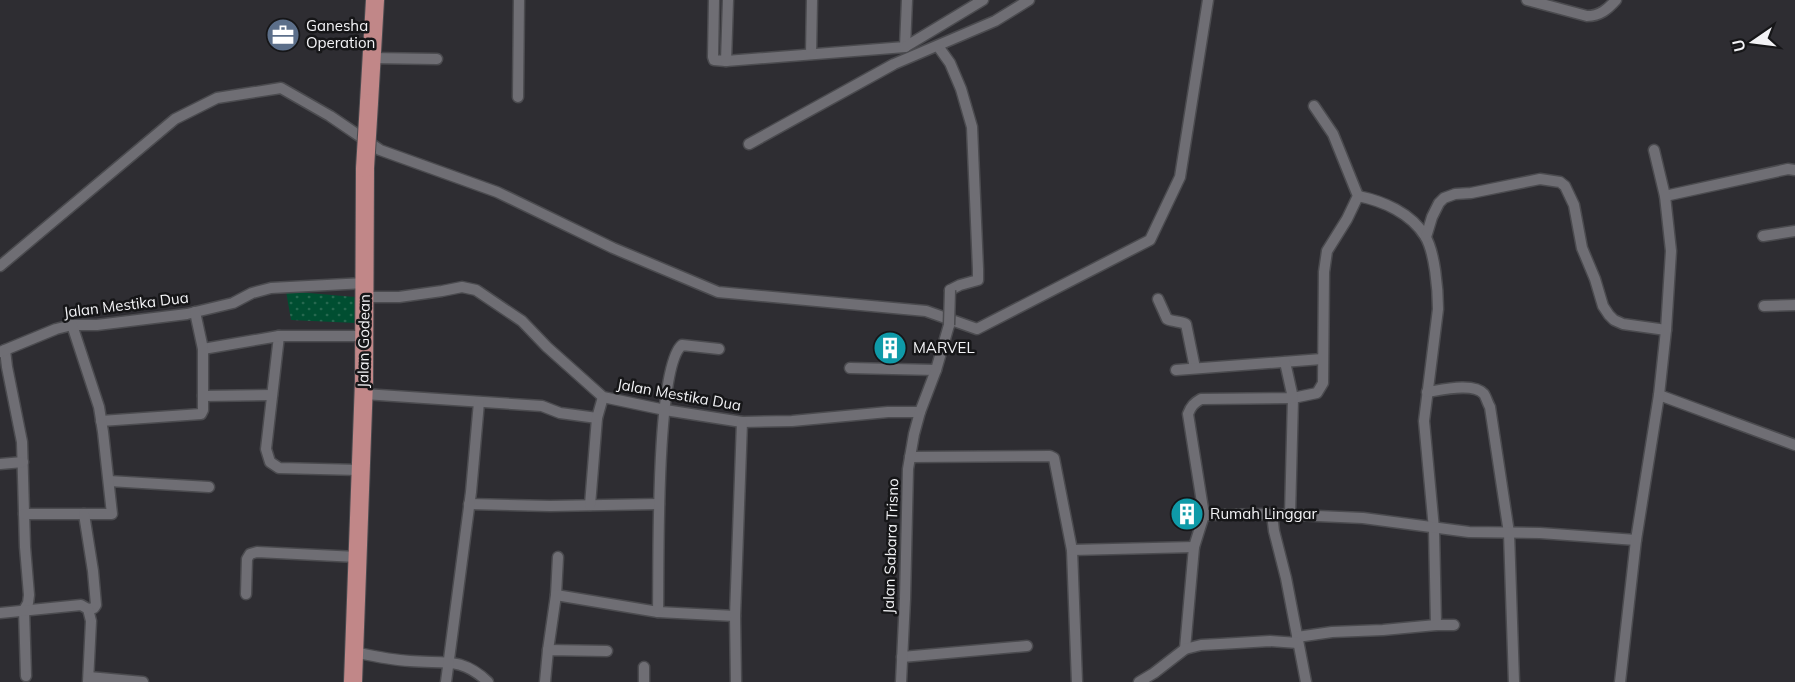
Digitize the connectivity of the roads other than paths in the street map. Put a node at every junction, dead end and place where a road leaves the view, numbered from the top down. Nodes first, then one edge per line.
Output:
1 (375, 0) edge
2 (519, 0) edge
3 (714, 0) edge
4 (728, 0) edge
5 (812, 0) edge
6 (907, 0) edge
7 (983, 0) edge
8 (1029, 0) edge
9 (1208, 0) edge
10 (1527, 0) edge
11 (1616, 0) edge
12 (939, 46) junction
13 (905, 47) junction
14 (811, 54) junction
15 (371, 58) junction
16 (436, 59) dead end
17 (726, 61) junction
18 (518, 97) dead end
19 (1314, 105) dead end
20 (749, 144) dead end
21 (1654, 150) dead end
22 (1795, 170) edge
23 (1358, 196) junction
24 (1665, 196) junction
25 (1795, 231) edge
26 (1763, 236) dead end
27 (1426, 237) junction
28 (0, 266) edge
29 (364, 290) junction
30 (1158, 298) dead end
31 (1795, 305) edge
32 (1764, 306) dead end
33 (195, 312) junction
34 (72, 325) junction
35 (1666, 330) junction
36 (279, 336) junction
37 (364, 336) junction
38 (203, 349) junction
39 (719, 349) dead end
40 (2, 351) edge
41 (1322, 359) junction
42 (1285, 362) junction
43 (850, 368) dead end
44 (1195, 368) junction
45 (936, 370) junction
46 (1176, 370) dead end
47 (1427, 392) junction
48 (364, 394) junction
49 (272, 395) junction
50 (1659, 395) junction
51 (203, 396) junction
52 (1293, 398) junction
53 (601, 401) junction
54 (479, 402) junction
55 (664, 410) junction
56 (920, 411) junction
57 (597, 418) junction
58 (101, 422) junction
59 (742, 422) junction
60 (1795, 442) edge
61 (910, 457) junction
62 (23, 462) junction
63 (0, 464) edge
64 (360, 470) junction
65 (109, 481) junction
66 (209, 487) dead end
67 (469, 504) junction
68 (660, 504) junction
69 (590, 505) junction
70 (24, 514) junction
71 (84, 514) junction
72 (1272, 514) junction
73 (1204, 515) junction
74 (1290, 515) junction
75 (1434, 529) junction
76 (1509, 533) junction
77 (1636, 540) junction
78 (1194, 547) junction
79 (1072, 550) junction
80 (357, 557) junction
81 (558, 557) dead end
82 (246, 594) dead end
83 (556, 596) junction
84 (88, 609) junction
85 (24, 610) junction
86 (658, 612) junction
87 (0, 613) edge
88 (735, 616) junction
89 (1436, 624) junction
90 (1454, 625) dead end
91 (1298, 640) junction
92 (1027, 646) dead end
93 (1185, 649) junction
94 (548, 650) junction
95 (607, 651) dead end
96 (354, 652) junction
97 (902, 657) junction
98 (448, 662) junction
99 (644, 667) dead end
100 (26, 676) dead end
101 (1156, 677) edge
102 (88, 679) edge
103 (143, 682) edge
104 (353, 682) edge
105 (446, 682) edge
106 (488, 682) edge
107 (545, 682) edge
108 (644, 682) edge
109 (736, 682) edge
110 (901, 682) edge
111 (1077, 682) edge
112 (1139, 682) edge
113 (1306, 682) edge
114 (1514, 682) edge
115 (1620, 682) edge

1 - 15 main road, Jalan Godean
2 - 18 street
3 - 17 street
4 - 17 street
5 - 14 street
6 - 13 street
7 - 13 street
8 - 12 street
9 - 28 street
10 - 11 street
12 - 20 street
12 - 45 street, Jalan Sabara Trisno, bridge
13 - 14 street
14 - 17 street
15 - 16 street
15 - 29 main road, Jalan Godean, bridge
19 - 23 street
21 - 24 street
22 - 24 street
23 - 27 street
23 - 41 street
24 - 35 street
25 - 26 street
27 - 35 street
27 - 47 street
29 - 33 street, Jalan Mestika Dua
29 - 37 main road, Jalan Godean
29 - 53 street, Jalan Mestika Dua
30 - 44 street
31 - 32 street
33 - 34 street, Jalan Mestika Dua
33 - 38 street
34 - 40 street, Jalan Mestika Dua
34 - 58 street
35 - 50 street
36 - 37 street
36 - 38 street
36 - 49 street
37 - 48 main road, Jalan Godean
38 - 51 street
39 - 55 street
40 - 62 street
41 - 42 street
41 - 52 street
42 - 44 street
42 - 52 street
43 - 45 street
44 - 46 street
45 - 56 street, Jalan Sabara Trisno
47 - 75 street
47 - 76 street
48 - 54 street
48 - 64 main road, Jalan Godean
49 - 51 street
49 - 64 street
50 - 60 street
50 - 77 street
51 - 58 street
52 - 73 street
52 - 74 street
53 - 55 street, Jalan Mestika Dua
53 - 57 street
54 - 57 street
54 - 67 street
55 - 59 street, Jalan Mestika Dua
55 - 68 street
56 - 59 street, Jalan Mestika Dua
56 - 61 street, Jalan Sabara Trisno
57 - 69 street
58 - 65 street
59 - 88 street
61 - 79 street
61 - 97 street, Jalan Sabara Trisno
62 - 63 street
62 - 70 street
64 - 80 main road, Jalan Godean
65 - 66 street
65 - 71 street
67 - 69 street
67 - 98 street
68 - 69 street
68 - 86 street
70 - 71 street
70 - 85 street
71 - 84 street
72 - 73 street
72 - 74 street
72 - 91 street
73 - 78 street
74 - 75 street
75 - 76 street
75 - 89 street
76 - 77 street
76 - 114 street
77 - 115 street
78 - 79 street
78 - 93 street
79 - 111 street
80 - 82 street
80 - 96 main road, Jalan Godean
81 - 83 street
83 - 86 street
83 - 94 street
84 - 85 street
84 - 102 street
85 - 87 street
85 - 100 street
86 - 88 street
88 - 109 street
89 - 90 street
89 - 91 street
91 - 93 street
91 - 113 street
92 - 97 street
93 - 101 street
94 - 95 street
94 - 107 street
96 - 98 street
96 - 104 main road, Jalan Godean
97 - 110 street, Jalan Sabara Trisno
98 - 105 street
98 - 106 street
99 - 108 street
101 - 112 street
102 - 103 street

